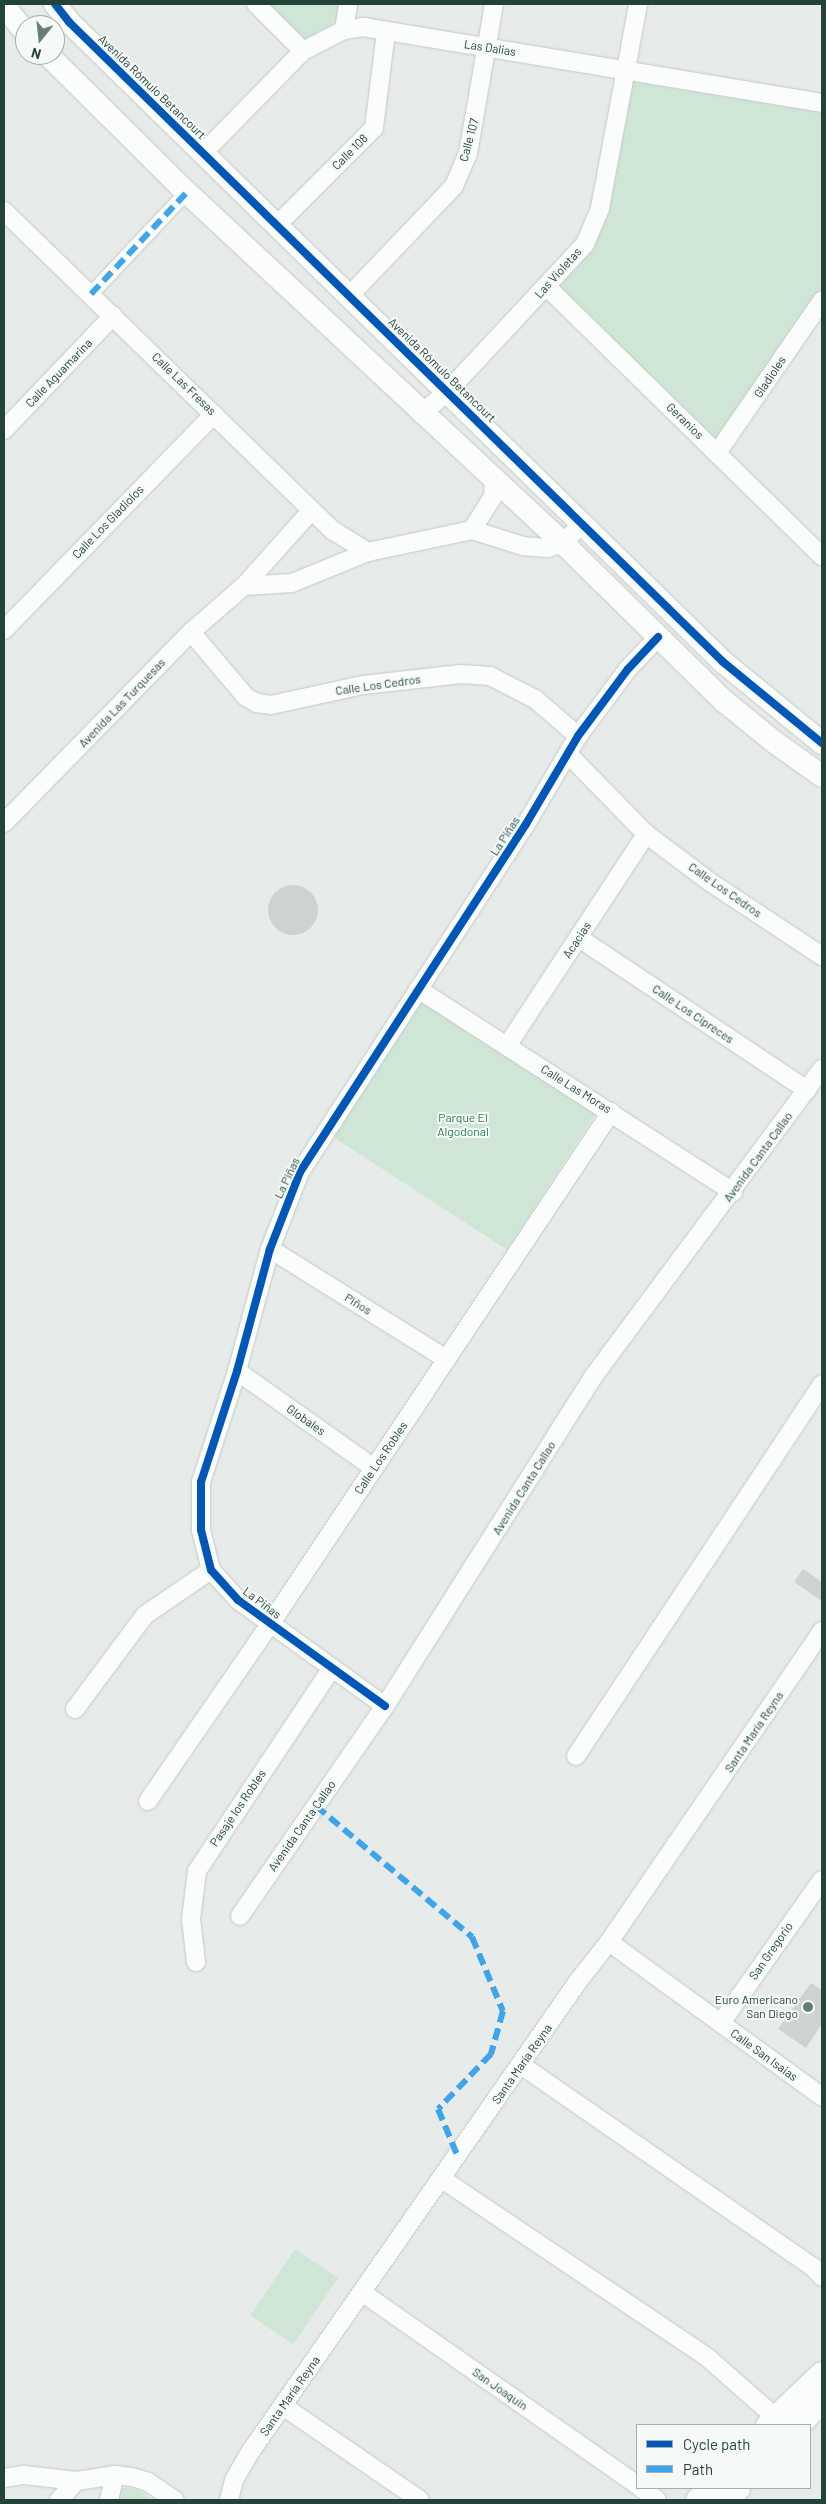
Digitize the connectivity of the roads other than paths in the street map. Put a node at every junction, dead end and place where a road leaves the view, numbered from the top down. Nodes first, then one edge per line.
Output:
1 (55, 4) edge
2 (256, 4) edge
3 (348, 4) edge
4 (494, 4) edge
5 (638, 4) edge
6 (4, 6) edge
7 (15, 20) edge
8 (344, 30) junction
9 (386, 31) junction
10 (488, 47) junction
11 (303, 51) junction
12 (58, 65) edge
13 (628, 70) junction
14 (822, 103) edge
15 (204, 152) junction
16 (187, 192) junction
17 (7, 220) edge
18 (278, 224) junction
19 (547, 287) junction
20 (91, 294) junction
21 (350, 295) junction
22 (822, 301) edge
23 (113, 316) junction
24 (448, 391) junction
25 (214, 414) junction
26 (421, 414) junction
27 (4, 430) edge
28 (718, 453) junction
29 (494, 480) junction
30 (311, 511) junction
31 (582, 524) junction
32 (472, 530) junction
33 (563, 543) junction
34 (368, 552) junction
35 (822, 554) edge
36 (244, 586) junction
37 (4, 630) edge
38 (191, 632) junction
39 (658, 637) junction
40 (578, 736) junction
41 (822, 743) edge
42 (569, 755) junction
43 (822, 776) edge
44 (4, 823) edge
45 (646, 834) junction
46 (579, 938) junction
47 (822, 956) edge
48 (418, 989) junction
49 (507, 1046) junction
50 (822, 1069) edge
51 (807, 1090) junction
52 (611, 1112) junction
53 (733, 1192) junction
54 (270, 1249) junction
55 (446, 1359) junction
56 (237, 1371) junction
57 (822, 1384) edge
58 (374, 1468) junction
59 (211, 1570) junction
60 (271, 1623) junction
61 (822, 1631) edge
62 (331, 1669) junction
63 (385, 1706) junction
64 (75, 1709) dead end
65 (576, 1756) dead end
66 (148, 1801) dead end
67 (822, 1880) edge
68 (240, 1916) dead end
69 (609, 1942) junction
70 (196, 1962) dead end
71 (721, 2023) junction
72 (521, 2065) junction
73 (822, 2098) edge
74 (442, 2179) junction
75 (822, 2277) edge
76 (364, 2292) junction
77 (822, 2374) edge
78 (822, 2398) edge
79 (283, 2406) junction
80 (780, 2422) edge
81 (116, 2474) junction
82 (4, 2478) edge
83 (77, 2481) junction
84 (636, 2484) edge
85 (642, 2489) edge
86 (709, 2489) edge
87 (736, 2489) edge
88 (59, 2500) edge
89 (109, 2500) edge
90 (175, 2500) edge
91 (229, 2500) edge
92 (420, 2500) edge
93 (657, 2500) edge
94 (698, 2500) edge
95 (725, 2500) edge

1 - 15 street, Avenida Rómulo Betancourt
2 - 11 street
3 - 8 street
4 - 10 street, Calle 107
5 - 13 street, Las Violetas
6 - 7 street
8 - 9 street, Las Dalias
8 - 11 street, Las Dalias
9 - 10 street, Las Dalias
9 - 18 street, Calle 108
10 - 13 street, Las Dalias
10 - 21 street, Calle 107
11 - 15 street, Las Dalias
12 - 16 street
13 - 14 street, Las Dalias
13 - 19 street, Las Violetas
15 - 18 street, Avenida Rómulo Betancourt
16 - 20 street
16 - 26 street
17 - 20 street, Calle Las Fresas
18 - 21 street, Avenida Rómulo Betancourt
19 - 24 street, Las Violetas
19 - 28 street, Geranios
20 - 23 street, Calle Las Fresas
21 - 24 street, Avenida Rómulo Betancourt
22 - 28 street, Gladioles
23 - 25 street, Calle Las Fresas
23 - 27 street, Calle Aguamarina
24 - 26 street, Las Violetas
24 - 31 street, Avenida Rómulo Betancourt
25 - 30 street, Calle Las Fresas
25 - 37 street, Calle Los Gladiolos
26 - 29 street
28 - 35 street, Geranios
29 - 32 street
29 - 33 street
30 - 34 street, Calle Las Fresas
30 - 36 street, Avenida Las Turquesas
31 - 33 street
31 - 41 street, Avenida Rómulo Betancourt
32 - 33 street
32 - 34 street
33 - 39 street
34 - 36 street
36 - 38 street, Avenida Las Turquesas
38 - 40 street, Calle Los Cedros
38 - 44 street, Avenida Las Turquesas
39 - 40 street, La Piñas
39 - 43 street
40 - 42 street, La Piñas
42 - 45 street, Calle Los Cedros
42 - 48 street, La Piñas
45 - 46 street, Acacias
45 - 47 street, Calle Los Cedros
46 - 49 street, Acacias
46 - 51 street, Calle Los Cipreces
48 - 49 street, Calle Las Moras
48 - 54 street, La Piñas
49 - 52 street, Calle Las Moras
50 - 51 street, Avenida Canta Callao
51 - 53 street, Avenida Canta Callao
52 - 53 street, Calle Las Moras
52 - 55 street, Calle Los Robles
53 - 63 street, Avenida Canta Callao
54 - 55 street, Piños
54 - 56 street, La Piñas
55 - 58 street, Calle Los Robles
56 - 58 street, Globales
56 - 59 street, La Piñas
57 - 65 street
58 - 60 street, Calle Los Robles
59 - 60 street, La Piñas
59 - 64 street
60 - 62 street, La Piñas
60 - 66 street, Calle Los Robles
61 - 69 street, Santa María Reyna
62 - 63 street, La Piñas
62 - 70 street, Pasaje los Robles
63 - 68 street, Avenida Canta Callao
67 - 71 street, San Gregorio
69 - 71 street, Calle San Isaias
69 - 72 street, Santa María Reyna
71 - 73 street, Calle San Isaias
72 - 74 street, Santa María Reyna
72 - 75 street
74 - 76 street, Santa María Reyna
74 - 80 street
76 - 79 street, Santa María Reyna
76 - 84 street, San Joaquin
77 - 80 main road
78 - 80 main road
79 - 91 street, Santa María Reyna
79 - 92 street
81 - 83 street
81 - 89 street
81 - 90 street
82 - 83 street
83 - 88 street
85 - 93 street
86 - 94 main road
87 - 95 main road

